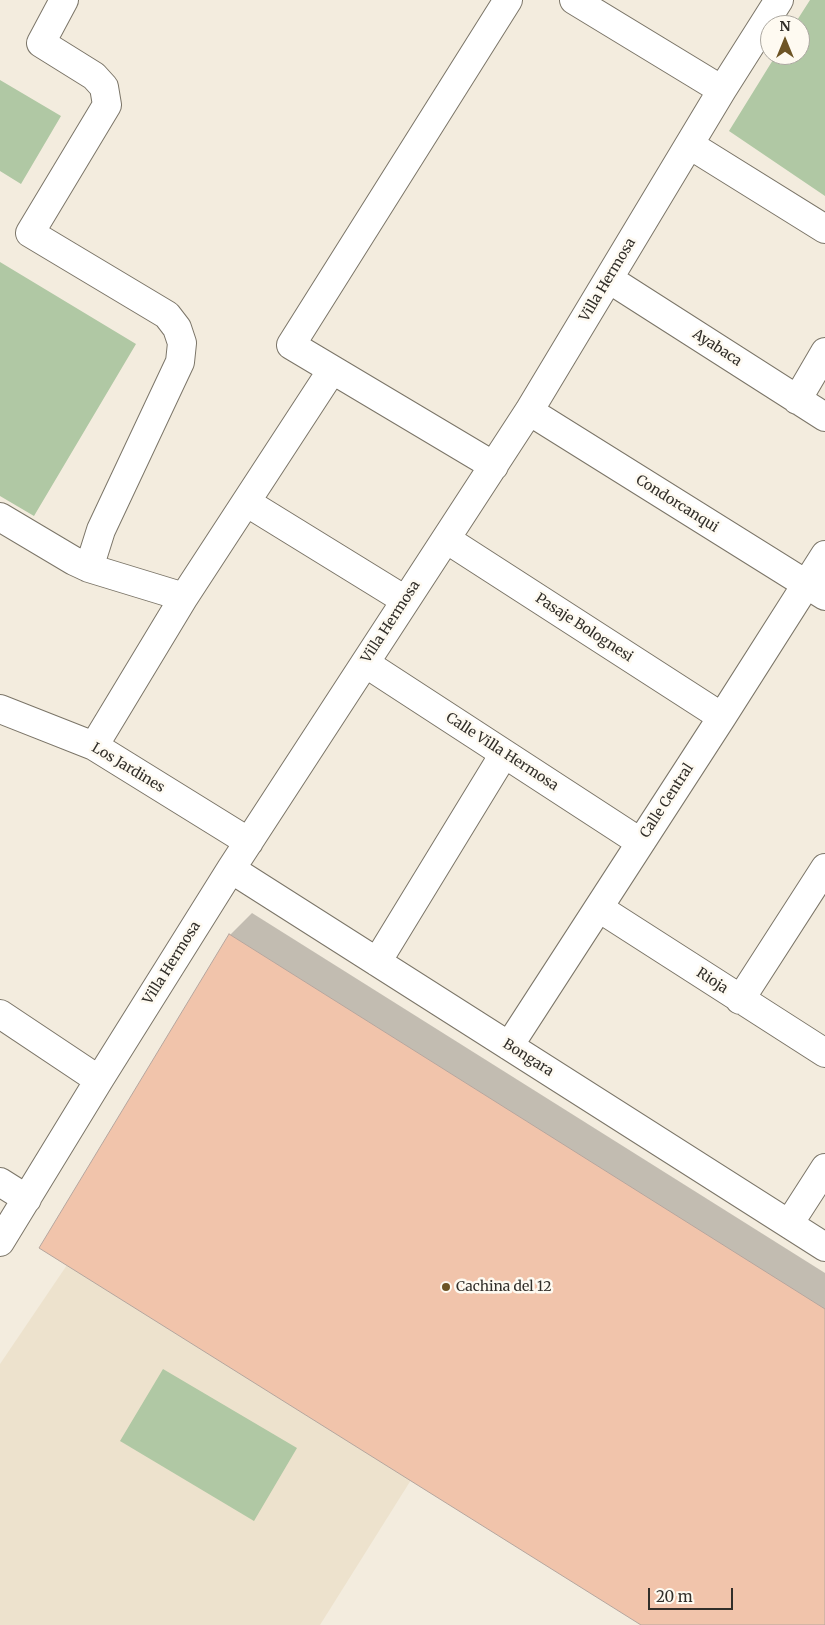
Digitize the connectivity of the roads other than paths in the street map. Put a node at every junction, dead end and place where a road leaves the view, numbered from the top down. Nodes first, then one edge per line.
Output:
1 (508, 0) edge
2 (574, 0) edge
3 (779, 0) edge
4 (55, 3) edge
5 (722, 90) junction
6 (690, 145) junction
7 (825, 230) edge
8 (609, 279) junction
9 (825, 352) edge
10 (332, 370) junction
11 (797, 400) junction
12 (529, 411) junction
13 (825, 418) edge
14 (494, 466) junction
15 (246, 502) junction
16 (0, 517) edge
17 (446, 539) junction
18 (825, 555) edge
19 (89, 568) junction
20 (816, 591) edge
21 (184, 597) junction
22 (405, 600) junction
23 (364, 663) junction
24 (0, 709) edge
25 (722, 717) junction
26 (94, 746) junction
27 (504, 754) junction
28 (249, 842) junction
29 (640, 842) junction
30 (825, 868) edge
31 (231, 869) junction
32 (599, 908) junction
33 (377, 962) junction
34 (740, 1000) junction
35 (0, 1014) edge
36 (509, 1046) junction
37 (825, 1053) edge
38 (99, 1080) junction
39 (825, 1168) edge
40 (0, 1182) edge
41 (27, 1199) junction
42 (789, 1224) junction
43 (0, 1242) edge
44 (825, 1247) edge

1 - 10 street
2 - 5 street
3 - 5 street, Villa Hermosa
4 - 19 street
5 - 6 street, Villa Hermosa
6 - 7 street
6 - 8 street, Villa Hermosa
8 - 11 street, Ayabaca
8 - 12 street, Villa Hermosa
9 - 11 street
10 - 14 street
10 - 15 street
11 - 13 street, Ayabaca
12 - 14 street, Villa Hermosa
12 - 20 street, Condorcanqui
14 - 17 street, Villa Hermosa
15 - 21 street
15 - 22 street
16 - 19 street
17 - 22 street, Villa Hermosa
17 - 25 street, Pasaje Bolognesi
18 - 20 street, Calle Central
19 - 21 street
20 - 25 street, Calle Central
21 - 26 street
22 - 23 street, Villa Hermosa
23 - 27 street, Calle Villa Hermosa
23 - 28 street, Villa Hermosa
24 - 26 street, Los Jardines
25 - 29 street, Calle Central
26 - 28 street, Los Jardines
27 - 29 street, Calle Villa Hermosa
27 - 33 street
28 - 31 street, Villa Hermosa
29 - 32 street, Calle Central
30 - 34 street
31 - 33 street, Bongara
31 - 38 street, Villa Hermosa
32 - 34 street, Rioja
32 - 36 street, Calle Central
33 - 36 street, Bongara
34 - 37 street, Rioja
35 - 38 street
36 - 42 street, Bongara
38 - 41 street, Villa Hermosa
39 - 42 street
40 - 41 street
41 - 43 street, Villa Hermosa
42 - 44 street, Bongara

